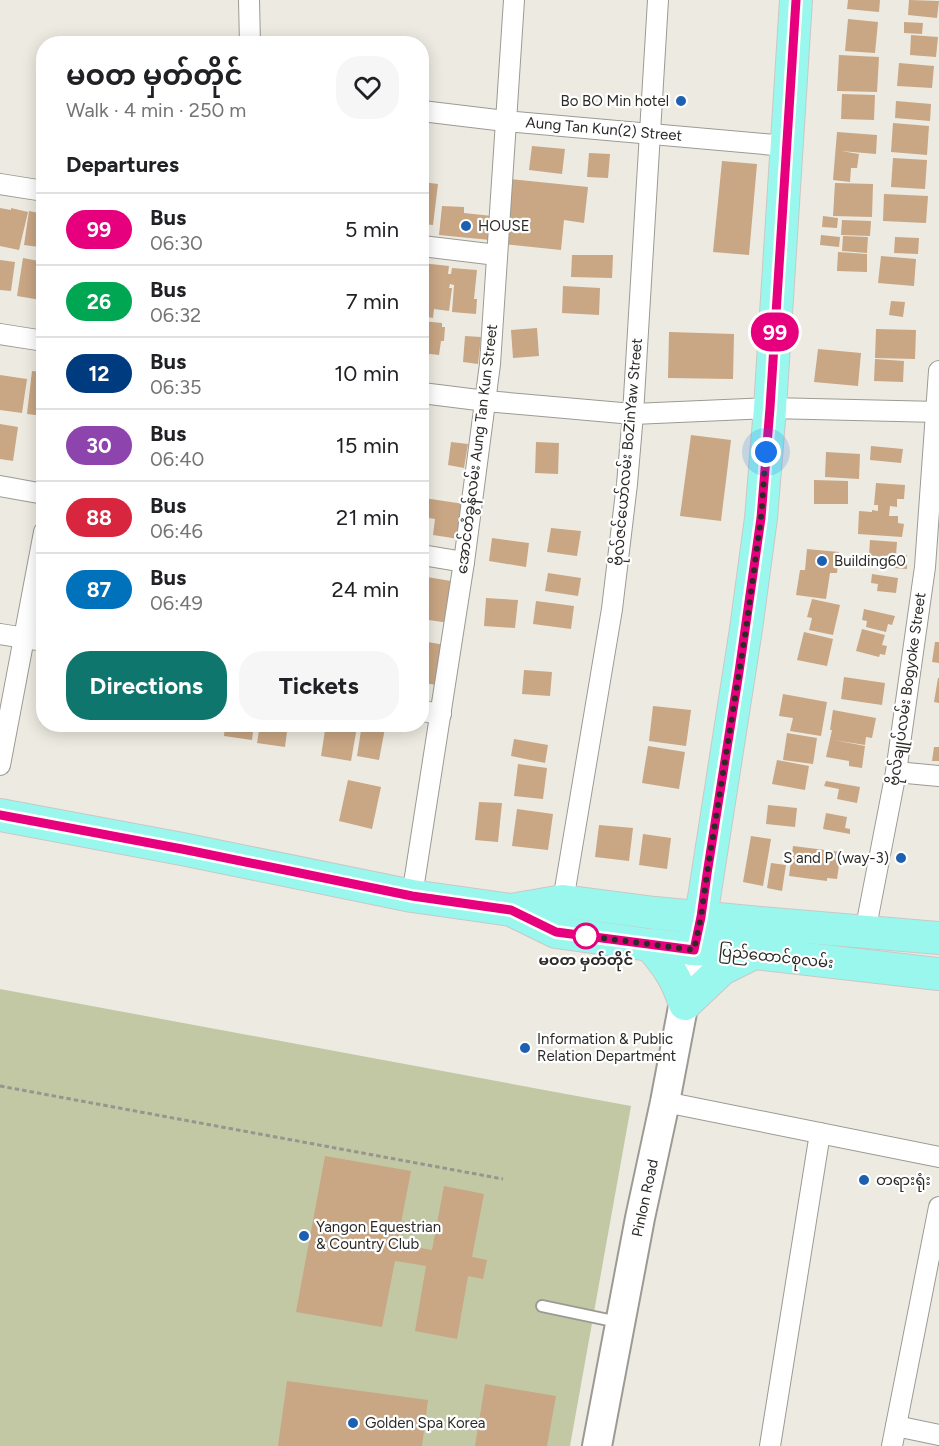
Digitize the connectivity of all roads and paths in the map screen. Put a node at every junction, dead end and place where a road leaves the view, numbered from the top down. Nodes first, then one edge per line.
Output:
1 (249, 0) edge
2 (514, 0) edge
3 (658, 0) edge
4 (796, 0) edge
5 (249, 36) edge
6 (429, 112) edge
7 (506, 121) junction
8 (650, 133) junction
9 (786, 146) junction
10 (0, 184) edge
11 (36, 190) edge
12 (429, 247) edge
13 (497, 255) junction
14 (0, 334) edge
15 (36, 340) edge
16 (939, 371) edge
17 (429, 394) edge
18 (486, 401) junction
19 (770, 408) junction
20 (938, 412) edge
21 (633, 414) junction
22 (0, 486) edge
23 (36, 493) edge
24 (429, 556) edge
25 (464, 562) junction
26 (932, 567) edge
27 (36, 572) edge
28 (0, 634) edge
29 (23, 638) junction
30 (36, 640) edge
31 (429, 712) edge
32 (441, 714) junction
33 (0, 765) edge
34 (896, 772) junction
35 (939, 776) edge
36 (0, 815) edge
37 (709, 862) junction
38 (412, 896) junction
39 (563, 901) junction
40 (511, 910) junction
41 (655, 913) junction
42 (701, 917) junction
43 (865, 932) junction
44 (757, 938) junction
45 (939, 938) edge
46 (650, 945) junction
47 (694, 950) junction
48 (939, 974) edge
49 (685, 1004) junction
50 (0, 1086) edge
51 (665, 1102) junction
52 (820, 1133) junction
53 (939, 1158) edge
54 (503, 1179) dead end
55 (939, 1207) edge
56 (542, 1306) dead end
57 (620, 1322) junction
58 (896, 1426) junction
59 (939, 1435) edge
60 (597, 1446) edge
61 (770, 1446) edge
62 (892, 1446) edge

1 - 5 street
2 - 7 street, အောင်တံခွန်လမ်း Aung Tan Kun Street
3 - 8 street, ဗိုလ်ဇင်ယော်လမ်း BoZinYaw Street
4 - 9 main road
6 - 7 street, Aung Tan Kun(2) Street
7 - 8 street, Aung Tan Kun(2) Street
7 - 13 street, အောင်တံခွန်လမ်း Aung Tan Kun Street
8 - 9 street, Aung Tan Kun(2) Street
8 - 21 street, ဗိုလ်ဇင်ယော်လမ်း BoZinYaw Street
9 - 19 main road
10 - 11 street
12 - 13 street
13 - 18 street, အောင်တံခွန်လမ်း Aung Tan Kun Street
14 - 15 street
16 - 20 street, ဗိုလ်ချုပ်လမ်း Bogyoke Street
17 - 18 street
18 - 21 street
18 - 25 street, အောင်တံခွန်လမ်း Aung Tan Kun Street
19 - 20 street
19 - 21 street
19 - 37 main road
20 - 26 street, ဗိုလ်ချုပ်လမ်း Bogyoke Street
21 - 39 street, ဗိုလ်ဇင်ယော်လမ်း BoZinYaw Street
22 - 23 street
24 - 25 street
25 - 32 street, အောင်တံခွန်လမ်း Aung Tan Kun Street
26 - 34 street, ဗိုလ်ချုပ်လမ်း Bogyoke Street
27 - 29 street
28 - 29 street
29 - 30 street
29 - 33 street
31 - 32 street
32 - 38 street, အောင်တံခွန်လမ်း Aung Tan Kun Street
34 - 35 street
34 - 43 street, ဗိုလ်ချုပ်လမ်း Bogyoke Street
36 - 38 main road, ပြည်ထောင်စုလမ်း
37 - 41 main road
37 - 42 main road
37 - 44 main road
38 - 40 main road, ပြည်ထောင်စုလမ်း
39 - 40 main road, ပြည်ထောင်စုလမ်း
39 - 41 main road, ပြည်ထောင်စုလမ်း
40 - 46 main road, ပြည်ထောင်စုလမ်း
41 - 42 main road, ပြည်ထောင်စုလမ်း
42 - 44 main road, ပြည်ထောင်စုလမ်း
42 - 47 main road
43 - 44 main road, ပြည်ထောင်စုလမ်း
43 - 45 main road, ပြည်ထောင်စုလမ်း
44 - 47 main road, ပြည်ထောင်စုလမ်း
44 - 48 main road, ပြည်ထောင်စုလမ်း
44 - 49 main road
46 - 47 main road, ပြည်ထောင်စုလမ်း
46 - 49 main road
47 - 49 main road, Pinlon Road
49 - 51 main road, Pinlon Road
50 - 54 path
51 - 52 street
51 - 57 main road, Pinlon Road
52 - 53 street
52 - 61 street
55 - 58 street
56 - 57 lane
57 - 60 main road, Pinlon Road
58 - 59 street
58 - 62 street

